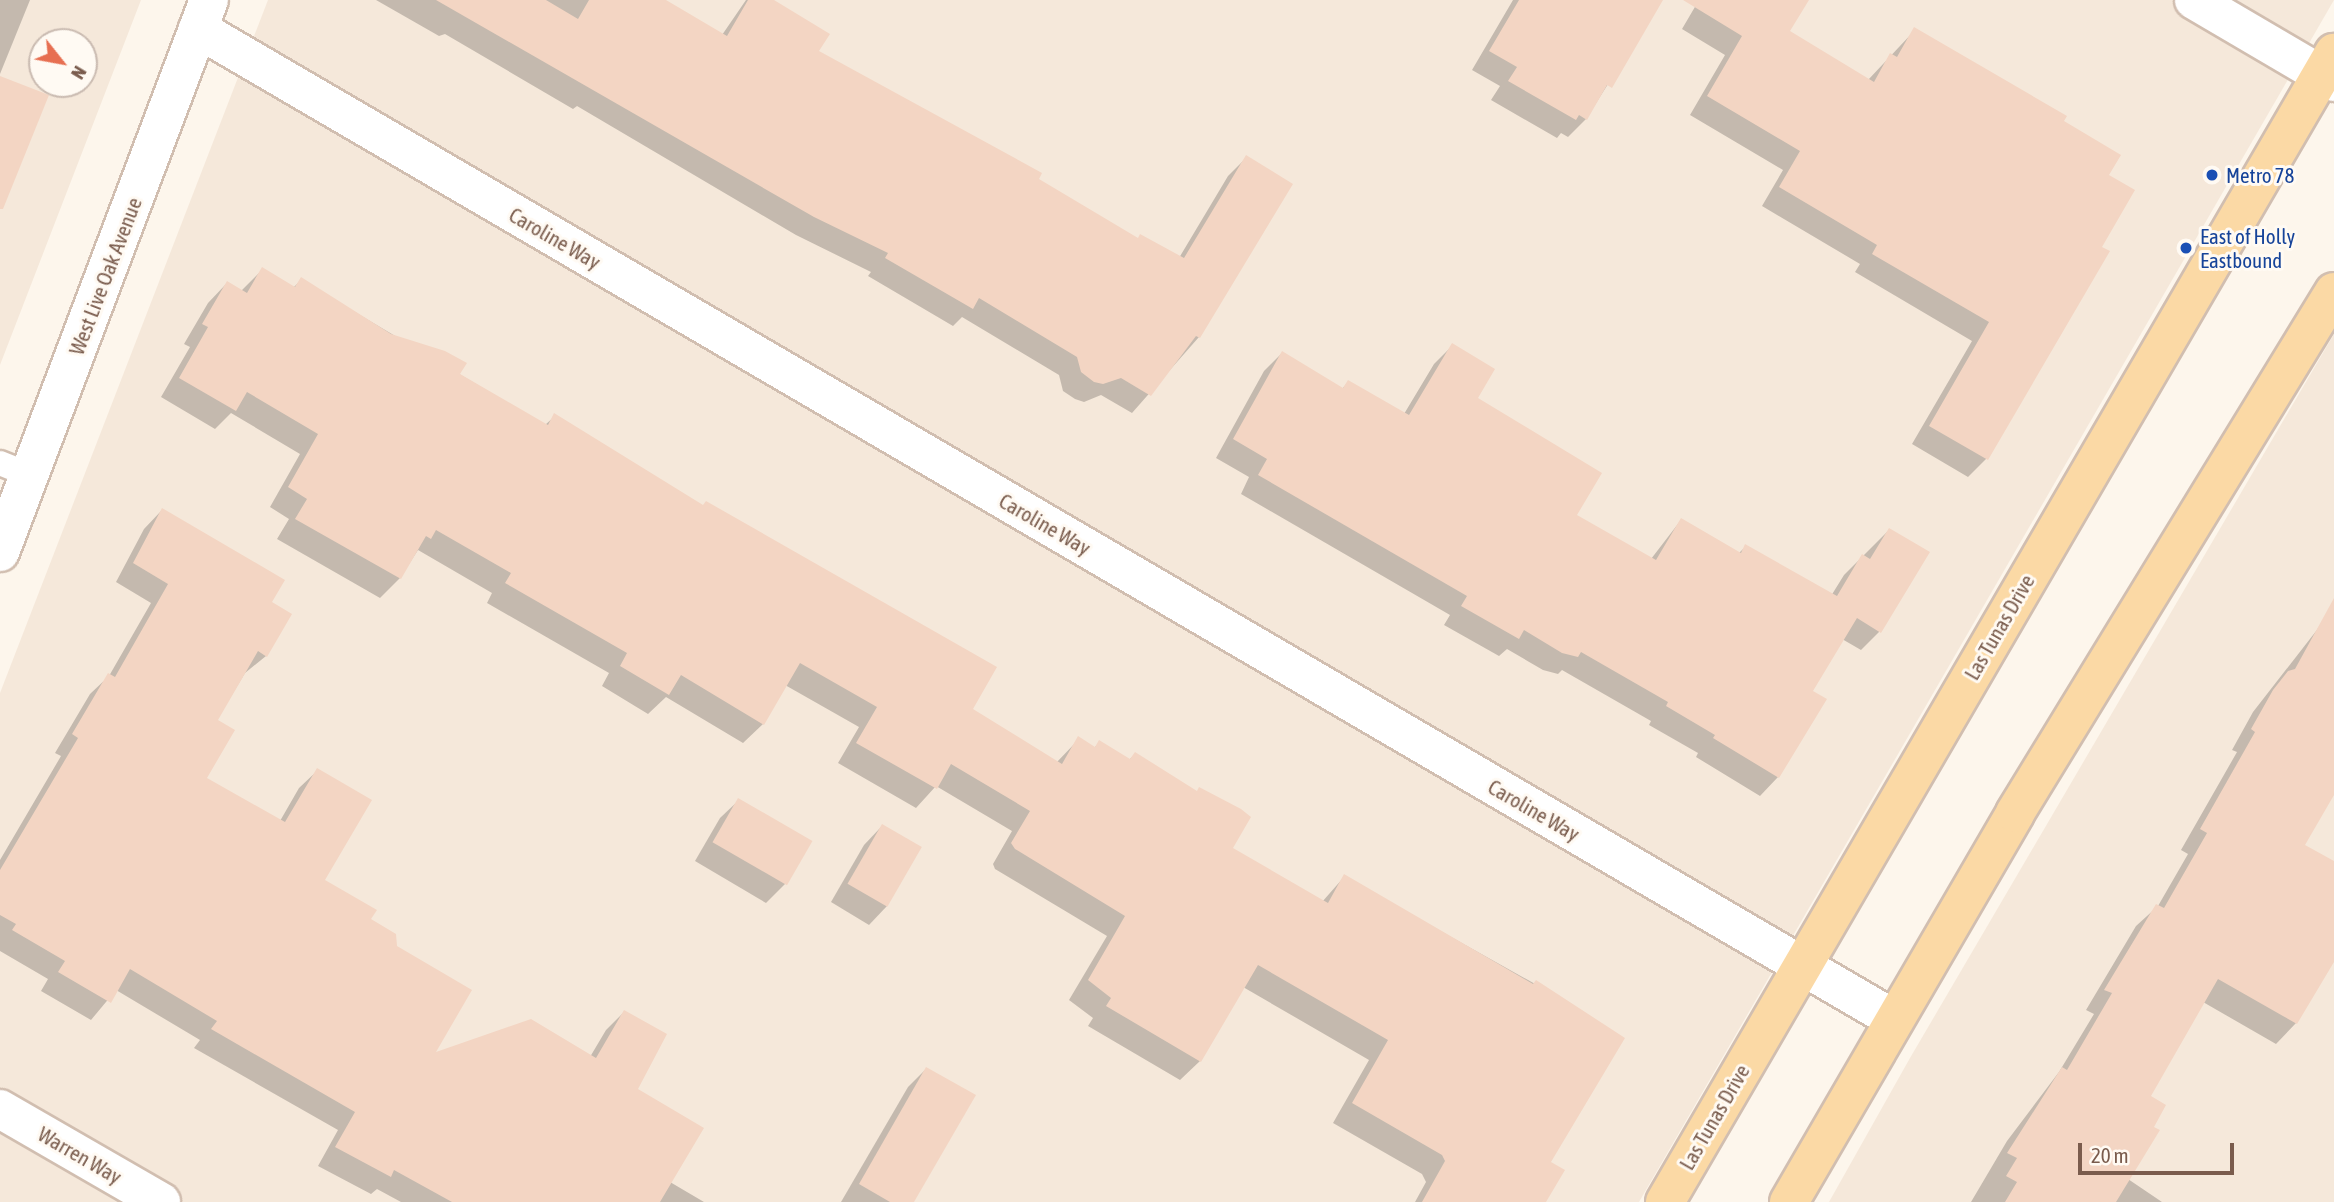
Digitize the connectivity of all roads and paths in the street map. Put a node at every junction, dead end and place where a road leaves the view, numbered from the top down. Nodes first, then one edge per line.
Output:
1 (2193, 0) edge
2 (203, 15) edge
3 (2330, 70) edge
4 (2334, 292) edge
5 (15, 469) edge
6 (0, 552) edge
7 (1802, 965) junction
8 (1892, 1018) junction
9 (0, 1109) edge
10 (161, 1202) edge
11 (1665, 1202) edge
12 (1789, 1202) edge

1 - 3 street
2 - 5 street, West Live Oak Avenue
2 - 7 street, Caroline Way
3 - 7 main road, Las Tunas Drive
4 - 8 main road
5 - 6 street, West Live Oak Avenue
7 - 8 street, Caroline Way
7 - 11 main road, Las Tunas Drive
8 - 12 main road
9 - 10 street, Warren Way

